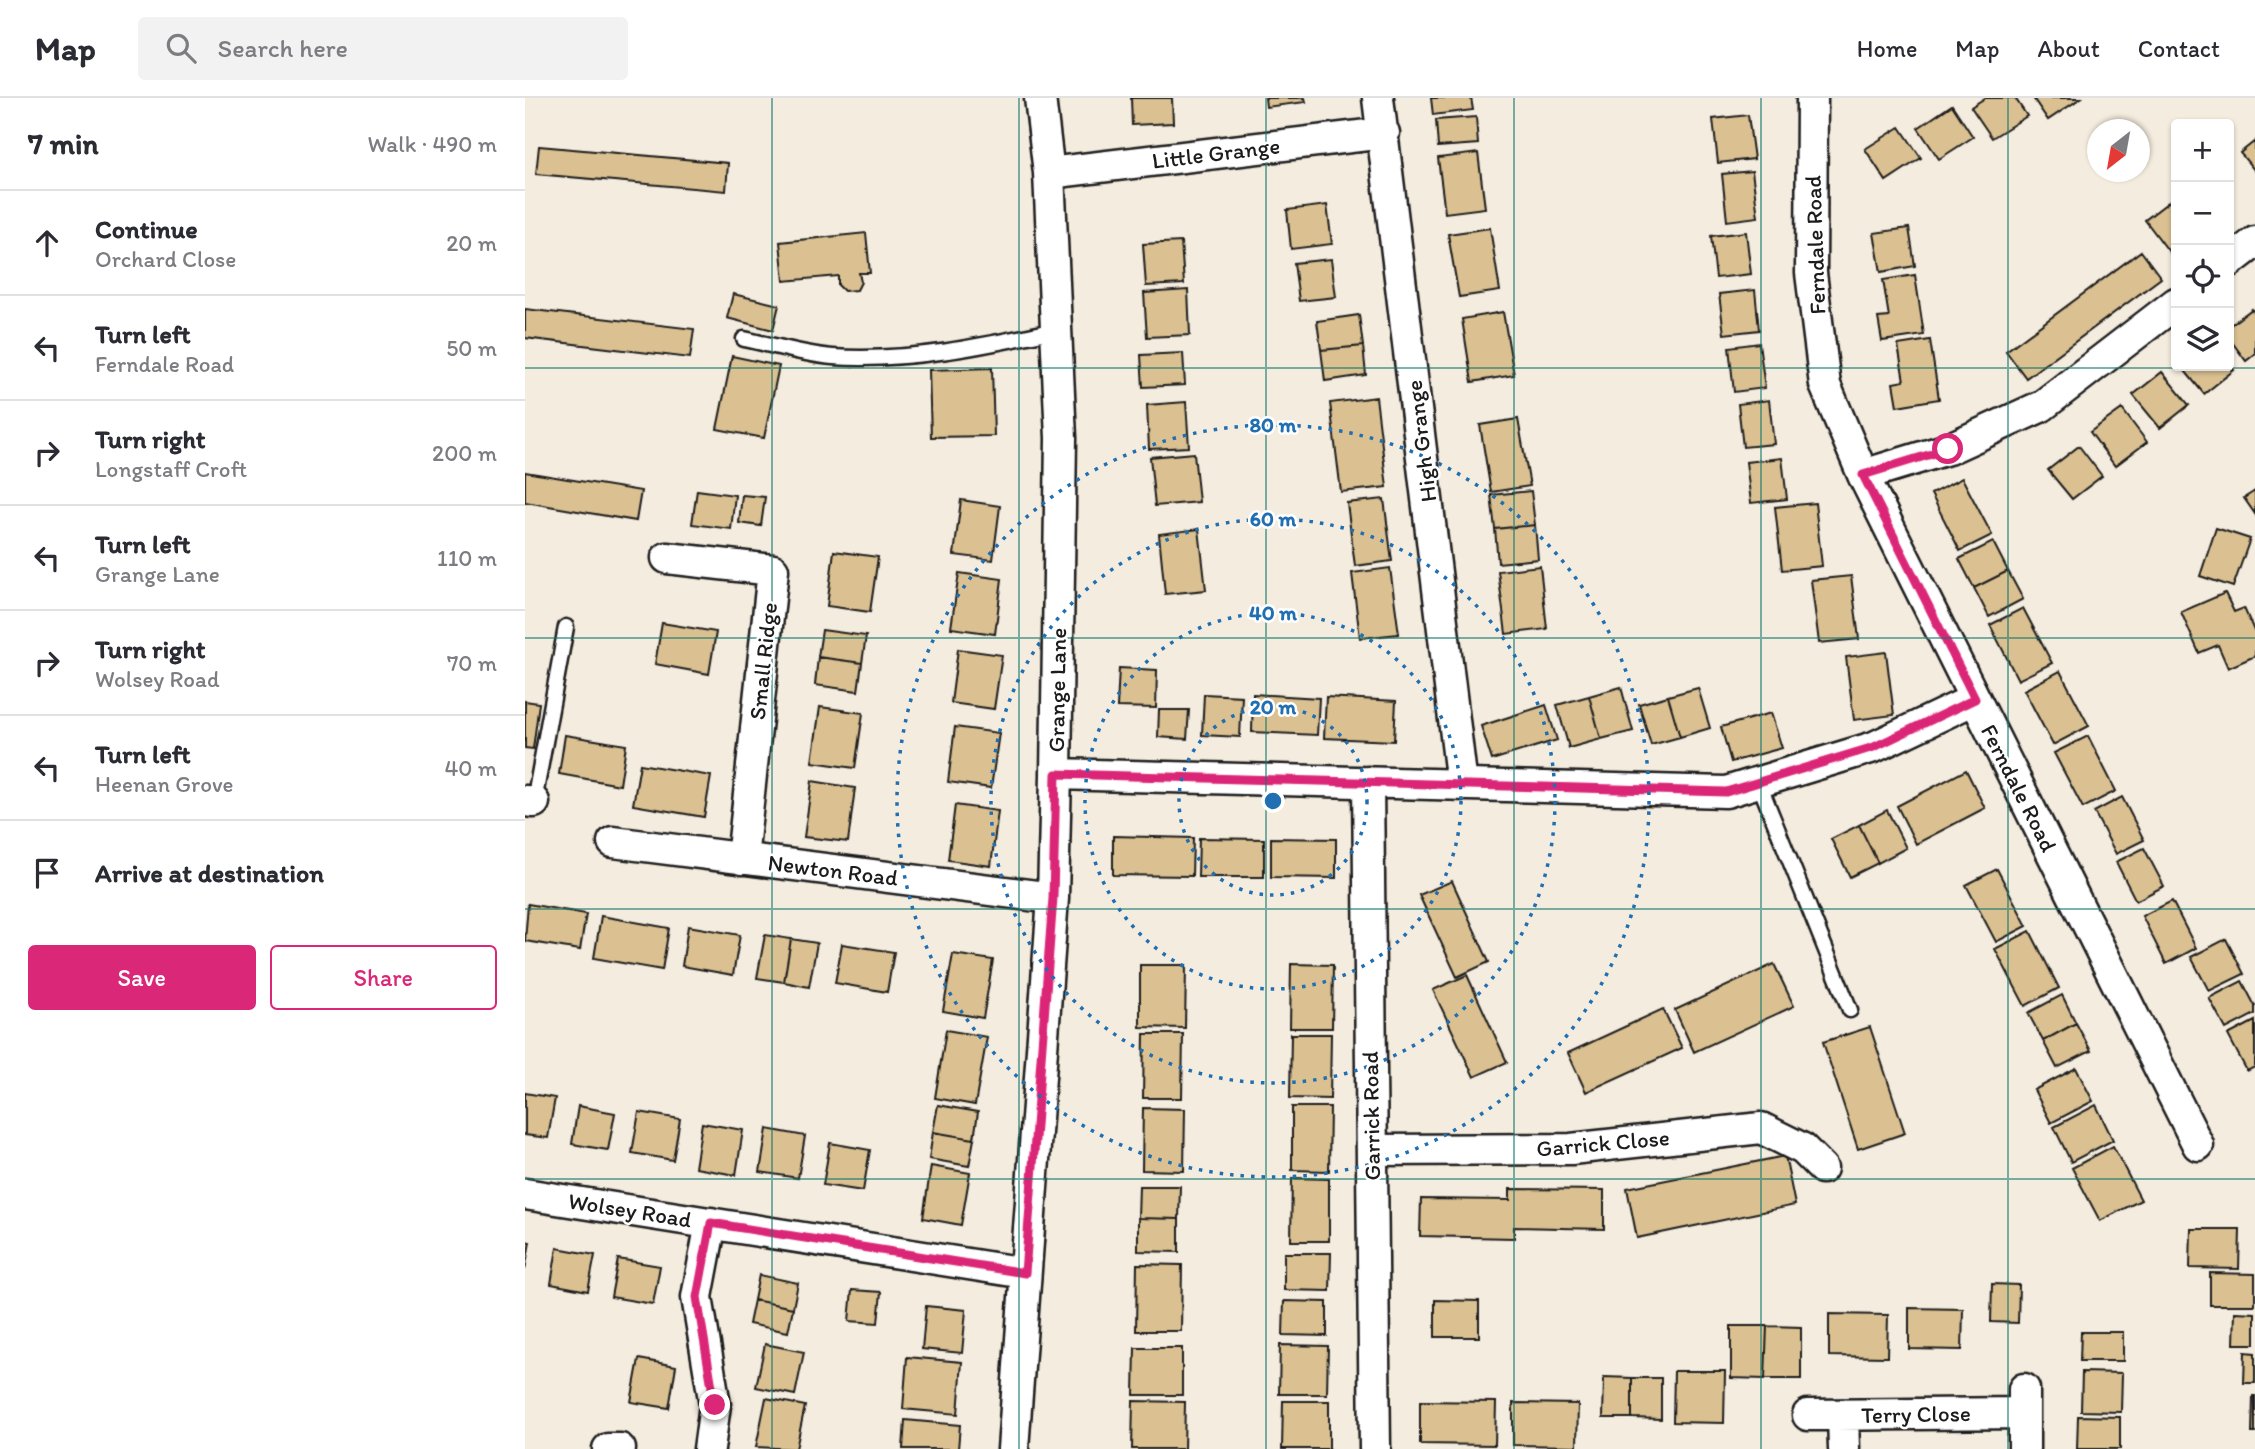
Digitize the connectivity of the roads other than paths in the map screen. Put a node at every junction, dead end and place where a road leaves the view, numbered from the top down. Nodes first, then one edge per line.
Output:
1 (1040, 98) edge
2 (1378, 98) edge
3 (1812, 98) edge
4 (1384, 133) junction
5 (1049, 173) junction
6 (2255, 242) edge
7 (2234, 258) edge
8 (2171, 307) edge
9 (1056, 330) junction
10 (744, 339) dead end
11 (1863, 475) junction
12 (667, 558) dead end
13 (566, 627) dead end
14 (1975, 699) junction
15 (1056, 774) junction
16 (1368, 782) junction
17 (1758, 782) junction
18 (1462, 785) junction
19 (530, 802) edge
20 (613, 842) dead end
21 (742, 859) junction
22 (1053, 898) junction
23 (1850, 1010) dead end
24 (2198, 1144) dead end
25 (1372, 1150) junction
26 (1822, 1168) dead end
27 (525, 1194) edge
28 (711, 1223) junction
29 (1025, 1273) junction
30 (1808, 1415) dead end
31 (1843, 1415) junction
32 (608, 1449) edge
33 (620, 1449) edge
34 (709, 1449) edge
35 (1013, 1449) edge
36 (1375, 1449) edge
37 (1843, 1449) edge
38 (2024, 1449) edge

1 - 5 street, Grange Lane
2 - 4 street, High Grange
3 - 11 street, Ferndale Road
4 - 5 street, Little Grange
4 - 18 street, High Grange
5 - 9 street, Grange Lane
6 - 7 street
8 - 11 street
9 - 10 lane
9 - 15 street, Grange Lane
11 - 14 street, Ferndale Road
12 - 21 street, Small Ridge
13 - 19 lane
14 - 17 street
14 - 24 street, Ferndale Road
15 - 16 street
15 - 22 street, Grange Lane
16 - 18 street
16 - 25 street, Garrick Road
17 - 18 street
17 - 23 lane
20 - 21 street, Newton Road
21 - 22 street, Newton Road
22 - 29 street, Grange Lane
25 - 26 street, Garrick Close
25 - 36 street, Garrick Road
27 - 28 street, Wolsey Road
28 - 29 street, Wolsey Road
28 - 34 street
29 - 35 street, Grange Lane
30 - 31 street, Terry Close
31 - 37 street
31 - 38 street, Terry Close
32 - 33 street

